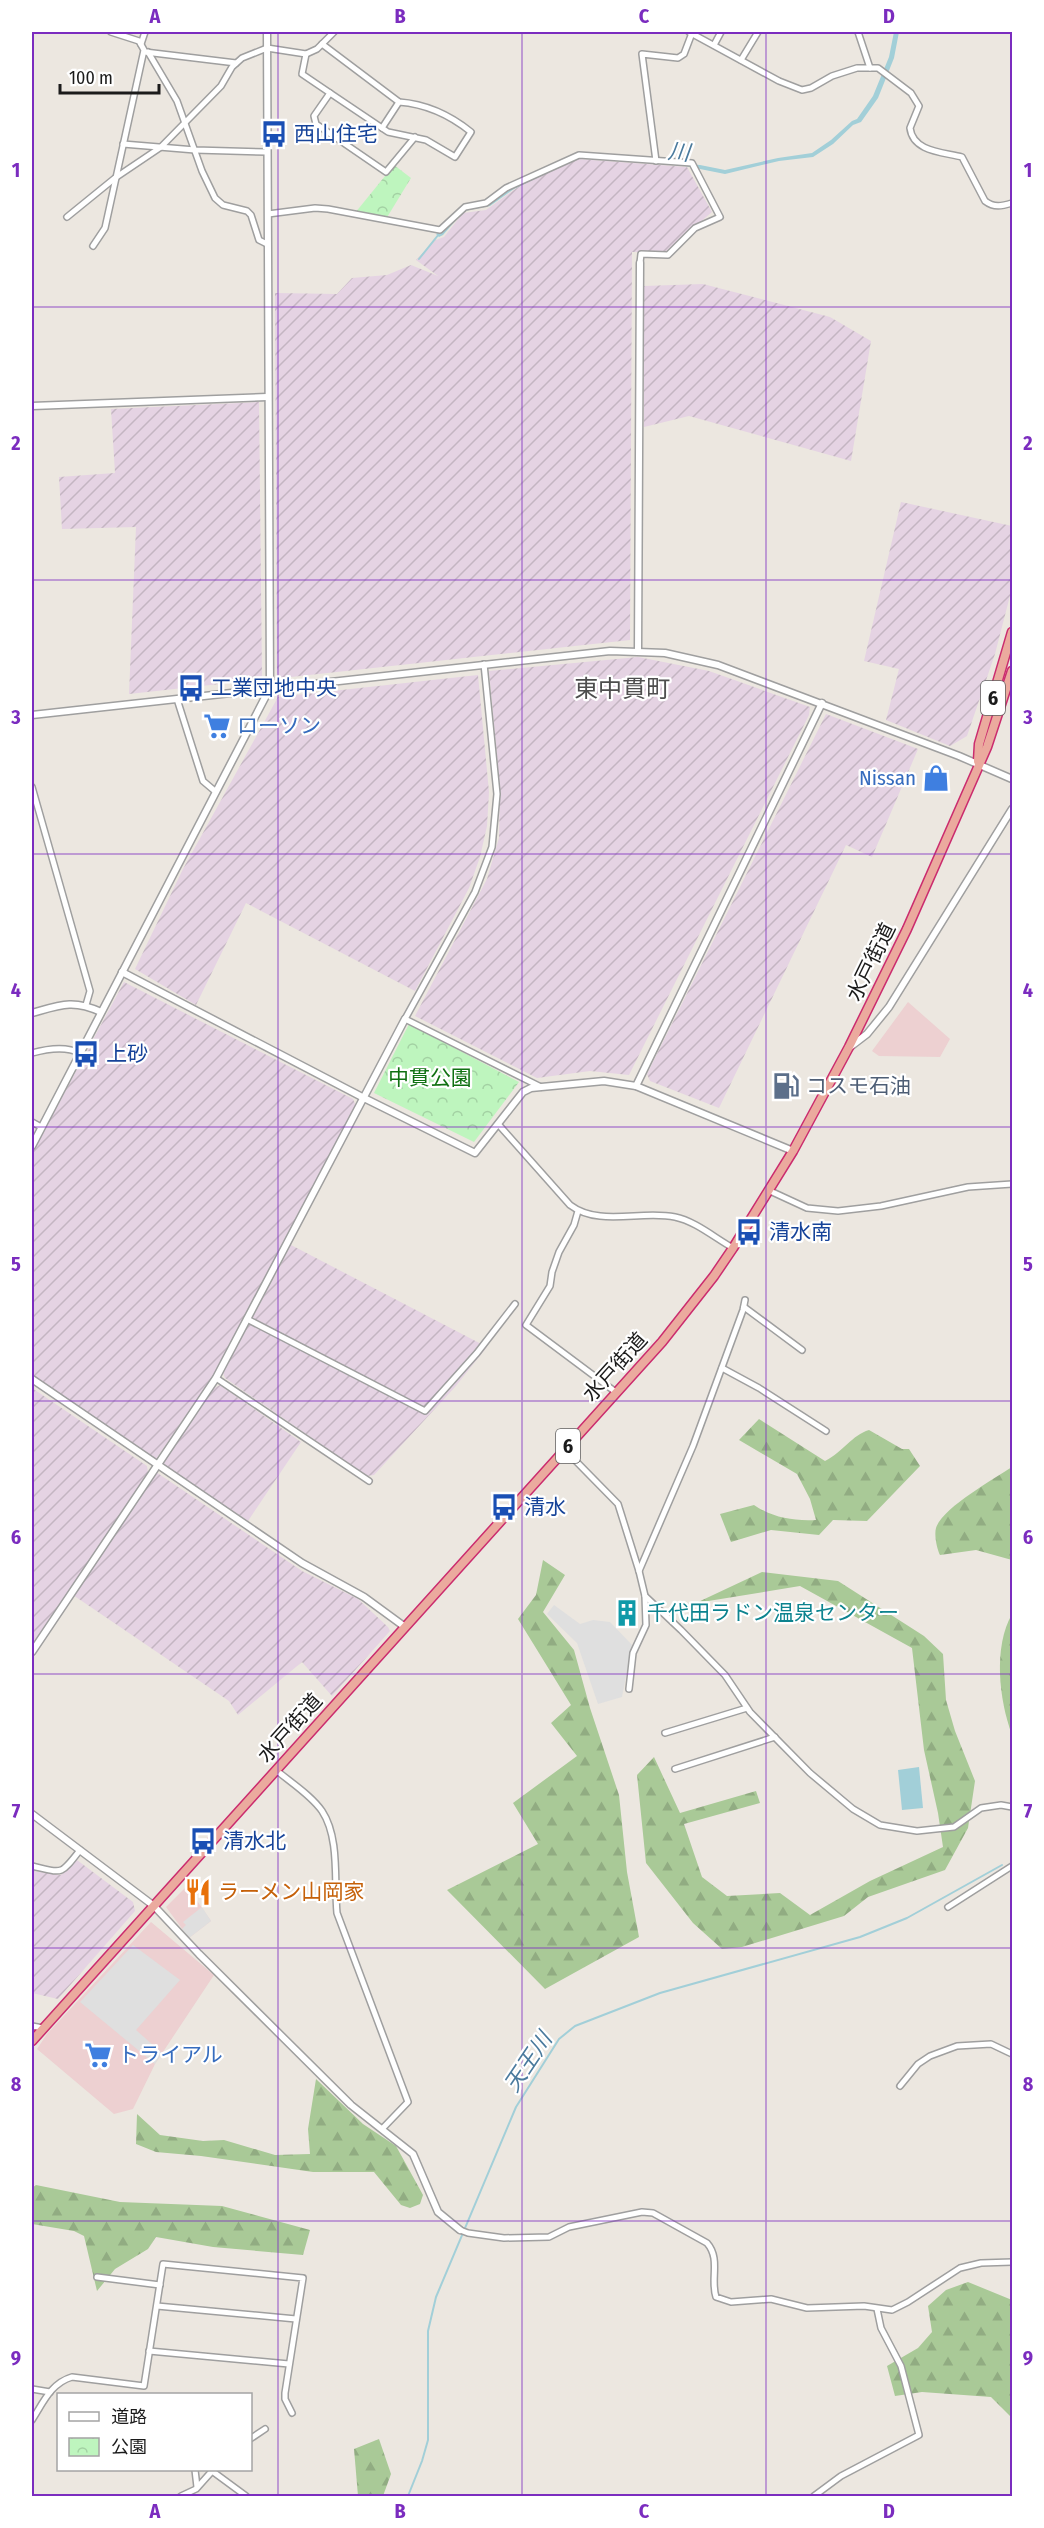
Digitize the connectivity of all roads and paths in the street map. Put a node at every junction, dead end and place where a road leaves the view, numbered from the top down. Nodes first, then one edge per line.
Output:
1 (111, 32) edge
2 (145, 32) edge
3 (267, 32) edge
4 (334, 32) edge
5 (721, 32) edge
6 (758, 32) edge
7 (858, 32) edge
8 (694, 33) edge
9 (141, 44) junction
10 (322, 44) junction
11 (714, 45) junction
12 (267, 48) junction
13 (146, 52) junction
14 (306, 54) junction
15 (741, 60) junction
16 (236, 63) junction
17 (870, 68) junction
18 (330, 93) junction
19 (399, 102) junction
20 (186, 123) junction
21 (382, 128) junction
22 (415, 137) junction
23 (123, 144) junction
24 (161, 147) junction
25 (195, 150) junction
26 (267, 152) junction
27 (656, 161) junction
28 (115, 178) junction
29 (1012, 203) edge
30 (268, 214) junction
31 (67, 217) dead end
32 (267, 244) junction
33 (93, 246) dead end
34 (640, 263) joint
35 (267, 397) junction
36 (32, 406) edge
37 (1012, 632) edge
38 (638, 651) junction
39 (484, 664) junction
40 (1012, 671) edge
41 (270, 688) junction
42 (177, 699) junction
43 (822, 704) junction
44 (32, 715) edge
45 (978, 764) junction
46 (1012, 779) edge
47 (32, 787) edge
48 (216, 792) junction
49 (1012, 809) edge
50 (122, 972) junction
51 (86, 1005) junction
52 (101, 1012) junction
53 (32, 1013) edge
54 (405, 1018) junction
55 (849, 1047) junction
56 (32, 1053) edge
57 (80, 1053) junction
58 (636, 1086) junction
59 (541, 1087) junction
60 (364, 1098) junction
61 (32, 1122) edge
62 (498, 1124) junction
63 (41, 1127) junction
64 (32, 1146) edge
65 (793, 1151) junction
66 (1012, 1184) edge
67 (768, 1190) junction
68 (578, 1211) junction
69 (733, 1248) junction
70 (515, 1304) dead end
71 (247, 1319) junction
72 (802, 1350) dead end
73 (722, 1368) junction
74 (216, 1378) junction
75 (32, 1379) edge
76 (616, 1393) junction
77 (826, 1431) dead end
78 (565, 1450) junction
79 (157, 1466) junction
80 (369, 1481) dead end
81 (639, 1571) junction
82 (645, 1596) junction
83 (405, 1627) junction
84 (32, 1652) edge
85 (629, 1689) dead end
86 (747, 1708) junction
87 (665, 1733) dead end
88 (775, 1737) junction
89 (675, 1769) dead end
90 (276, 1770) junction
91 (1012, 1807) edge
92 (32, 1814) edge
93 (80, 1850) junction
94 (32, 1866) edge
95 (1012, 1866) edge
96 (154, 1906) junction
97 (948, 1907) dead end
98 (32, 2025) edge
99 (43, 2028) junction
100 (32, 2041) edge
101 (1012, 2054) edge
102 (900, 2086) dead end
103 (382, 2129) junction
104 (460, 2230) joint
105 (1012, 2262) edge
106 (97, 2277) dead end
107 (160, 2285) junction
108 (157, 2306) junction
109 (877, 2309) junction
110 (296, 2319) junction
111 (149, 2350) junction
112 (289, 2364) junction
113 (32, 2389) edge
114 (50, 2392) junction
115 (292, 2413) dead end
116 (32, 2420) edge
117 (265, 2430) dead end
118 (252, 2438) edge
119 (195, 2471) edge
120 (211, 2471) edge
121 (213, 2471) edge
122 (197, 2487) junction
123 (181, 2496) edge
124 (246, 2496) edge
125 (814, 2496) edge

1 - 9 street
2 - 9 street
3 - 12 street
4 - 10 street
5 - 11 street
6 - 15 street
7 - 17 street
8 - 11 street
8 - 27 street
9 - 13 street
10 - 14 street
10 - 19 street
11 - 15 street
12 - 14 street
12 - 16 street
12 - 26 street
13 - 16 street
13 - 20 street
13 - 23 street
14 - 18 street
15 - 17 street
16 - 20 street
17 - 29 street
18 - 21 street
18 - 22 street
19 - 21 street
19 - 22 street
20 - 24 street
20 - 25 street
21 - 22 street
23 - 24 street
23 - 28 street
24 - 25 street
24 - 28 street
25 - 26 street
25 - 32 street
26 - 30 street
27 - 30 street
27 - 34 street
28 - 31 street
28 - 33 street
30 - 32 street
32 - 35 street
34 - 38 street
35 - 36 street
35 - 41 street
37 - 45 highway, 水戸街道 / 6
38 - 39 street
38 - 43 street
39 - 41 street
39 - 54 street
40 - 45 highway, 水戸街道 / 6
41 - 42 street
41 - 48 street
42 - 44 street
42 - 48 street
43 - 45 street
43 - 58 street
45 - 46 street
45 - 55 highway, 水戸街道 / 6
47 - 51 street
48 - 50 street
49 - 55 street
50 - 52 street
50 - 60 street
51 - 52 street
51 - 53 street
52 - 57 street
54 - 59 street
54 - 60 street
55 - 65 highway, 水戸街道 / 6
56 - 57 street
57 - 63 street
58 - 59 street
58 - 65 street
59 - 62 street
60 - 62 street
60 - 71 street
61 - 63 street
62 - 68 street
63 - 64 street
65 - 67 highway, 水戸街道 / 6
66 - 67 street
67 - 69 highway, 水戸街道 / 6
68 - 69 street
68 - 76 street
69 - 76 highway, 水戸街道 / 6
70 - 71 street
71 - 74 street
72 - 73 street
73 - 77 street
73 - 81 street
74 - 79 street
74 - 80 street
75 - 79 street
76 - 78 highway, 水戸街道 / 6
78 - 81 street
78 - 83 highway, 水戸街道 / 6
79 - 83 street
79 - 84 street
81 - 82 street
82 - 85 street
82 - 86 street
83 - 90 highway, 水戸街道 / 6
86 - 87 street
86 - 88 street
88 - 89 street
88 - 91 street
90 - 96 highway, 水戸街道 / 6
90 - 103 street
92 - 93 street
93 - 94 street
93 - 96 street
95 - 97 street
96 - 99 highway, 水戸街道 / 6
96 - 103 street
98 - 99 street
99 - 100 highway, 水戸街道 / 6
101 - 102 street
103 - 104 street
104 - 109 street
105 - 109 street
106 - 107 street
107 - 108 street
107 - 110 street
108 - 110 street
108 - 111 street
109 - 125 street
110 - 112 street
111 - 112 street
111 - 114 street
112 - 115 street
113 - 114 street
114 - 116 street
117 - 118 street
119 - 122 street
120 - 122 street
121 - 124 street
122 - 123 street

